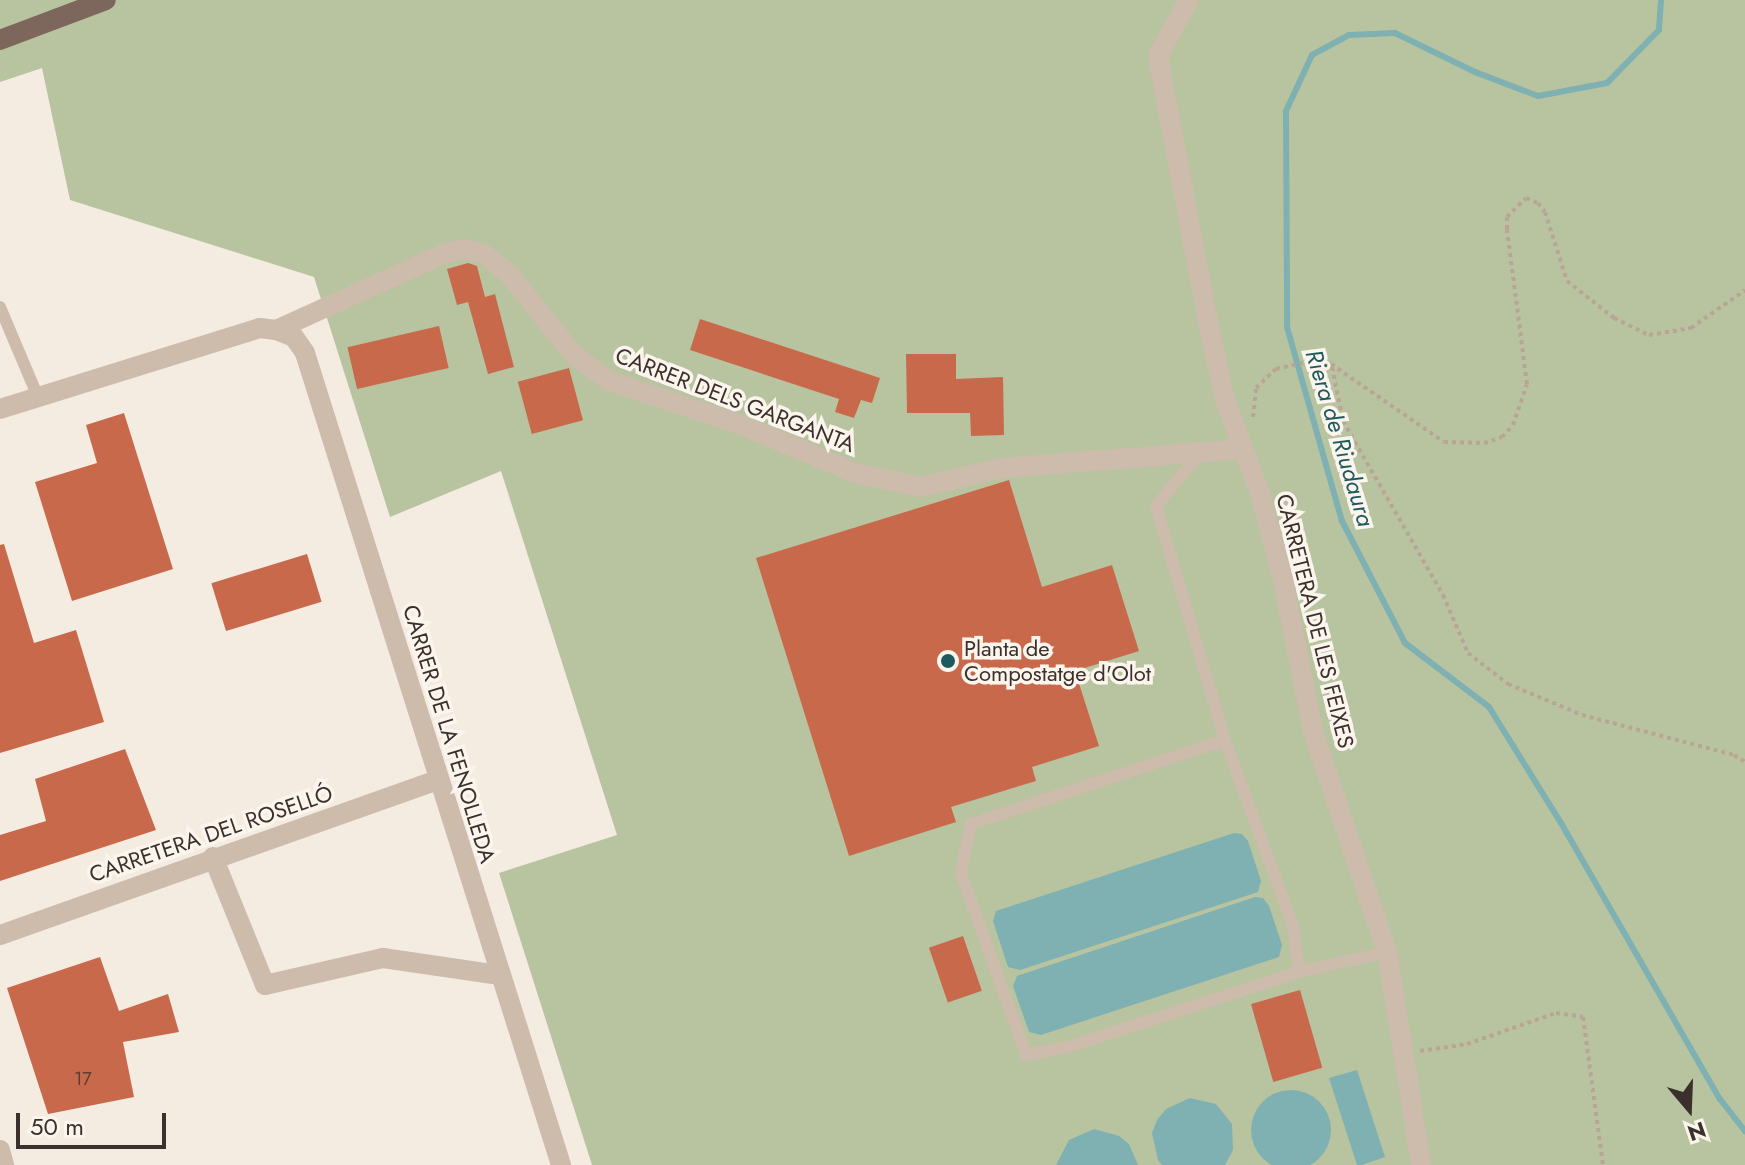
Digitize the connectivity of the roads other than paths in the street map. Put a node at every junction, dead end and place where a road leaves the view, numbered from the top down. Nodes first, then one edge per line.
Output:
1 (106, 0) edge
2 (1189, 0) edge
3 (0, 40) edge
4 (0, 307) edge
5 (276, 330) junction
6 (38, 397) junction
7 (0, 409) edge
8 (1243, 449) junction
9 (1200, 453) junction
10 (1225, 740) junction
11 (438, 780) junction
12 (213, 857) junction
13 (0, 935) edge
14 (1387, 952) junction
15 (1299, 972) junction
16 (500, 975) junction
17 (0, 1150) edge
18 (4, 1165) edge
19 (561, 1165) edge
20 (1421, 1165) edge

1 - 3 main road
2 - 8 street, CARRETERA DE LES FEIXES
4 - 6 lane
5 - 6 street, CARRER DELS GARGANTA
5 - 9 street, CARRER DELS GARGANTA
5 - 11 street, CARRER DE LA FENOLLEDA
6 - 7 street, CARRER DELS GARGANTA
8 - 9 street, CARRER DELS GARGANTA
8 - 14 street, CARRETERA DE LES FEIXES
9 - 10 lane
10 - 15 lane
10 - 15 lane
11 - 12 street, CARRETERA DEL ROSELLÓ
11 - 16 street, CARRER DE LA FENOLLEDA
12 - 13 street, CARRETERA DEL ROSELLÓ
12 - 16 street
14 - 15 lane
14 - 20 street, CARRETERA DE LES FEIXES
16 - 19 street, CARRER DE LA FENOLLEDA
17 - 18 street

